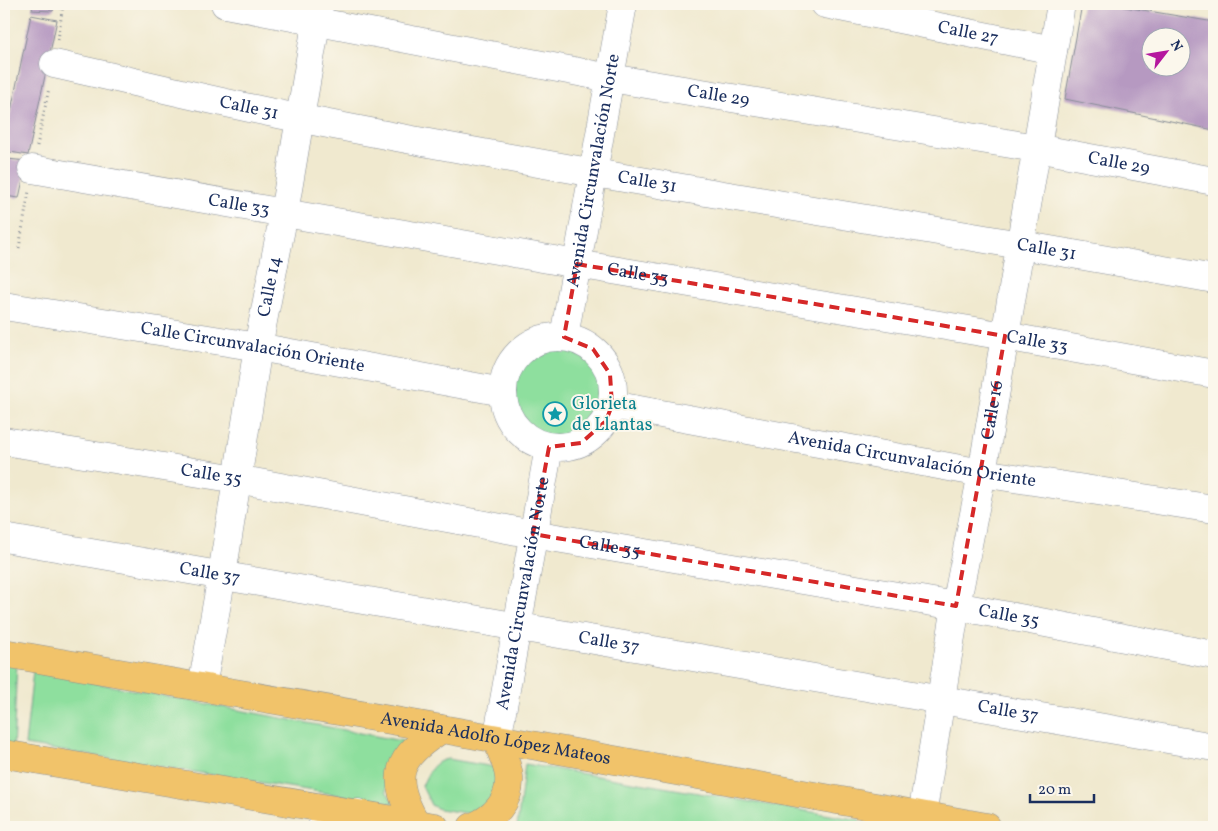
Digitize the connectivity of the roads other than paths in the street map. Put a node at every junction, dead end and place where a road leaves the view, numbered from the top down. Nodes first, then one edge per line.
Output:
1 (224, 4) edge
2 (623, 4) edge
3 (825, 4) edge
4 (1061, 4) edge
5 (317, 13) edge
6 (1053, 50) junction
7 (54, 64) road end
8 (610, 78) junction
9 (300, 119) junction
10 (1036, 148) junction
11 (32, 169) road end
12 (593, 174) junction
13 (1214, 181) edge
14 (284, 213) junction
15 (1020, 244) junction
16 (577, 264) junction
17 (1214, 279) edge
18 (4, 306) edge
19 (1005, 336) junction
20 (564, 337) junction
21 (258, 346) junction
22 (1214, 374) edge
23 (503, 392) junction
24 (612, 405) junction
25 (4, 441) edge
26 (549, 447) junction
27 (982, 473) junction
28 (237, 480) junction
29 (1214, 509) edge
30 (533, 534) junction
31 (4, 538) edge
32 (222, 575) junction
33 (956, 606) junction
34 (516, 628) junction
35 (4, 653) edge
36 (1214, 655) edge
37 (202, 687) junction
38 (941, 699) junction
39 (442, 729) junction
40 (497, 740) junction
41 (1214, 747) edge
42 (4, 754) edge
43 (358, 813) junction
44 (922, 816) junction
45 (423, 826) edge
46 (322, 827) edge
47 (472, 827) edge
48 (987, 827) edge

1 - 5 street, Calle 29
2 - 8 street, Avenida Circunvalación Norte
3 - 6 street, Calle 27
4 - 6 street, Calle 16
5 - 8 street, Calle 29
5 - 9 street, Calle 14
6 - 10 street, Calle 16
7 - 9 street, Calle 31
8 - 10 street, Calle 29
8 - 12 street, Avenida Circunvalación Norte
9 - 12 street, Calle 31
9 - 14 street, Calle 14
10 - 13 street, Calle 29
10 - 15 street, Calle 16
11 - 14 street, Calle 33
12 - 15 street, Calle 31
12 - 16 street, Avenida Circunvalación Norte
14 - 16 street, Calle 33
14 - 21 street, Calle 14
15 - 17 street, Calle 31
15 - 19 street, Calle 16
16 - 19 street, Calle 33
16 - 20 street, Avenida Circunvalación Norte
18 - 21 street, Calle Circunvalación Oriente
19 - 22 street, Calle 33
19 - 27 street, Calle 16
20 - 23 street
20 - 24 street
21 - 23 street, Calle Circunvalación Oriente
21 - 28 street, Calle 14
23 - 26 street
24 - 26 street
24 - 27 street, Avenida Circunvalación Oriente
25 - 28 street, Calle 35
26 - 30 street, Avenida Circunvalación Norte
27 - 29 street, Avenida Circunvalación Oriente
27 - 33 street, Calle 16
28 - 30 street, Calle 35
28 - 32 street, Calle 14
30 - 33 street, Calle 35
30 - 34 street, Avenida Circunvalación Norte
31 - 32 street, Calle 37
32 - 34 street, Calle 37
32 - 37 street, Calle 14
33 - 36 street, Calle 35
33 - 38 street, Calle 16
34 - 38 street, Calle 37
34 - 40 street, Avenida Circunvalación Norte
35 - 37 main road, Avenida Adolfo López Mateos
37 - 39 main road, Avenida Adolfo López Mateos
38 - 41 street, Calle 37
38 - 44 street, Calle 16
39 - 40 main road, Avenida Adolfo López Mateos
39 - 45 main road
40 - 44 main road, Avenida Adolfo López Mateos
40 - 47 main road
42 - 43 main road
43 - 45 main road
43 - 46 street
44 - 48 main road, Avenida Adolfo López Mateos

